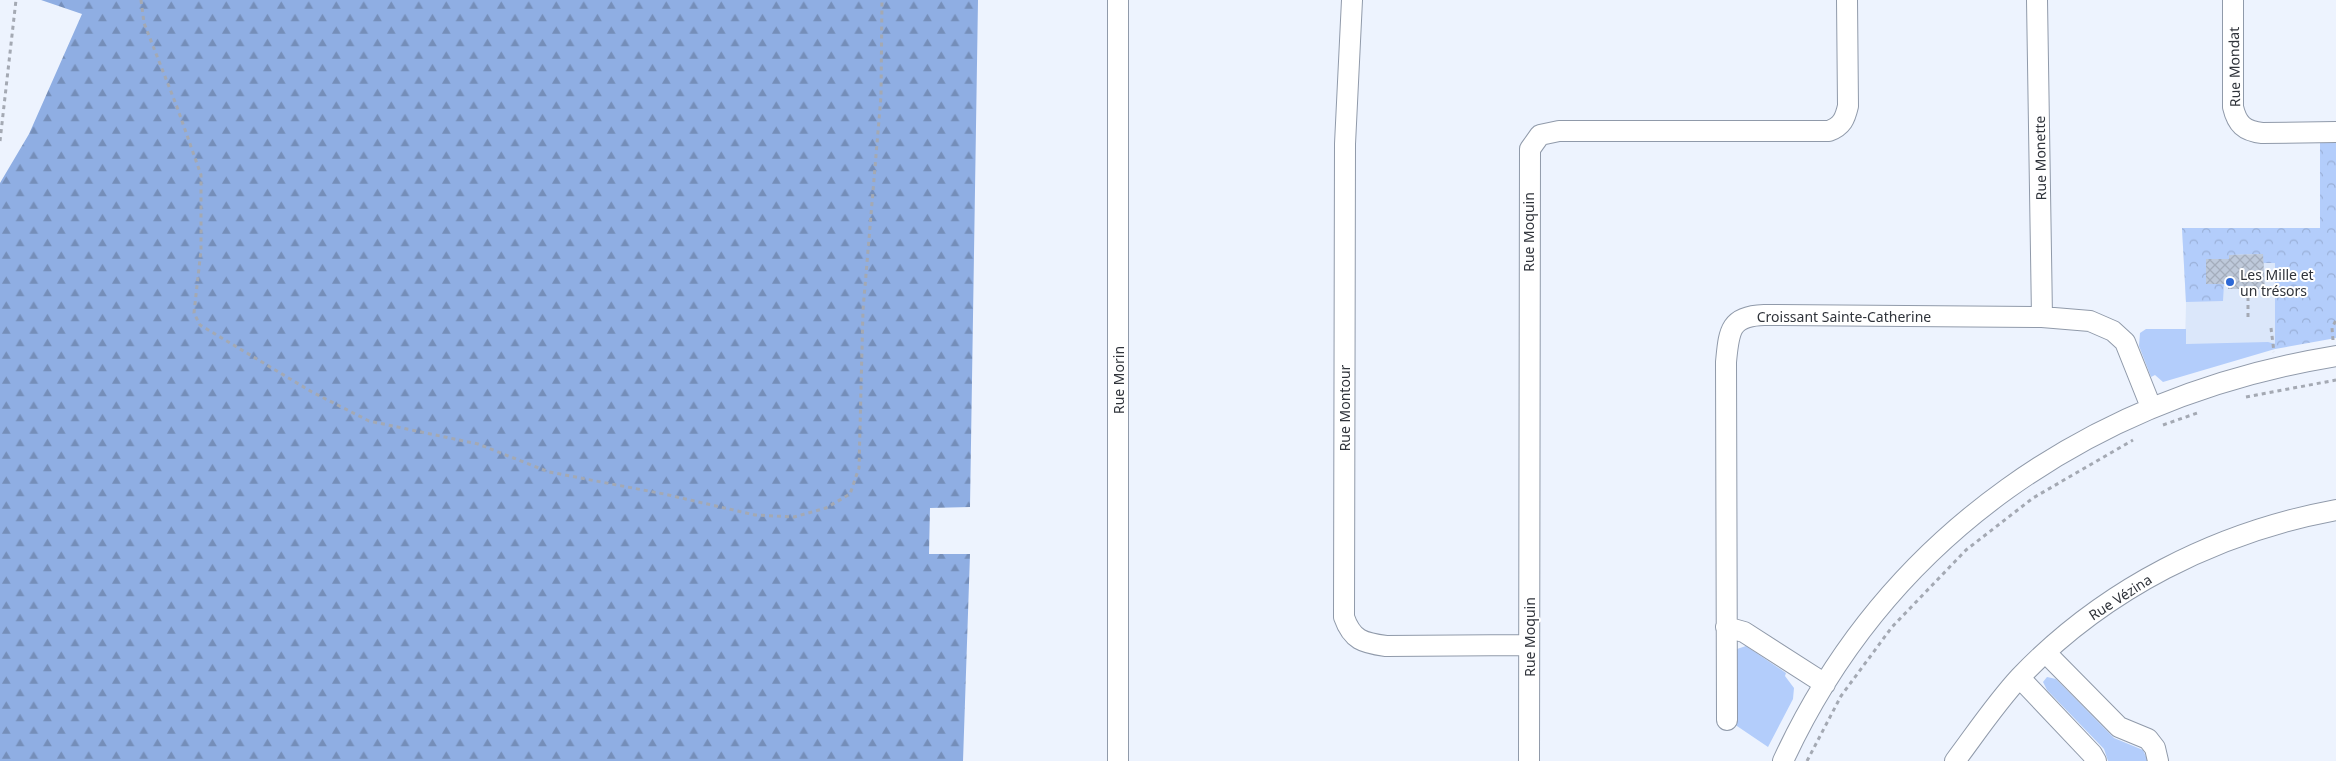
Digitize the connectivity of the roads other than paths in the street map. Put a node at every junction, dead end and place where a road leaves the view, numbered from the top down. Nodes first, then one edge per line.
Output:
1 (1118, 0) edge
2 (1352, 0) edge
3 (1847, 0) edge
4 (2037, 0) edge
5 (2233, 0) edge
6 (2336, 132) edge
7 (2042, 316) junction
8 (2336, 356) edge
9 (2151, 407) junction
10 (2336, 510) edge
11 (1726, 627) junction
12 (1529, 645) junction
13 (2046, 653) junction
14 (2020, 678) junction
15 (1824, 684) junction
16 (1727, 720) dead end
17 (1118, 761) edge
18 (1530, 761) edge
19 (1783, 761) edge
20 (1955, 761) edge
21 (2096, 761) edge
22 (2158, 761) edge

1 - 17 street, Rue Morin
2 - 12 street, Rue Montour
3 - 12 street, Rue Moquin
4 - 7 street, Rue Monette
5 - 6 street, Rue Mondat
7 - 9 street, Croissant Sainte-Catherine
7 - 11 street, Croissant Sainte-Catherine
8 - 9 street
9 - 15 street
10 - 13 street, Rue Vézina
11 - 15 street
11 - 16 street, Croissant Sainte-Catherine
12 - 18 street, Rue Moquin
13 - 14 street, Rue Vézina
13 - 22 street
14 - 20 street, Rue Vézina
14 - 21 street
15 - 19 street

